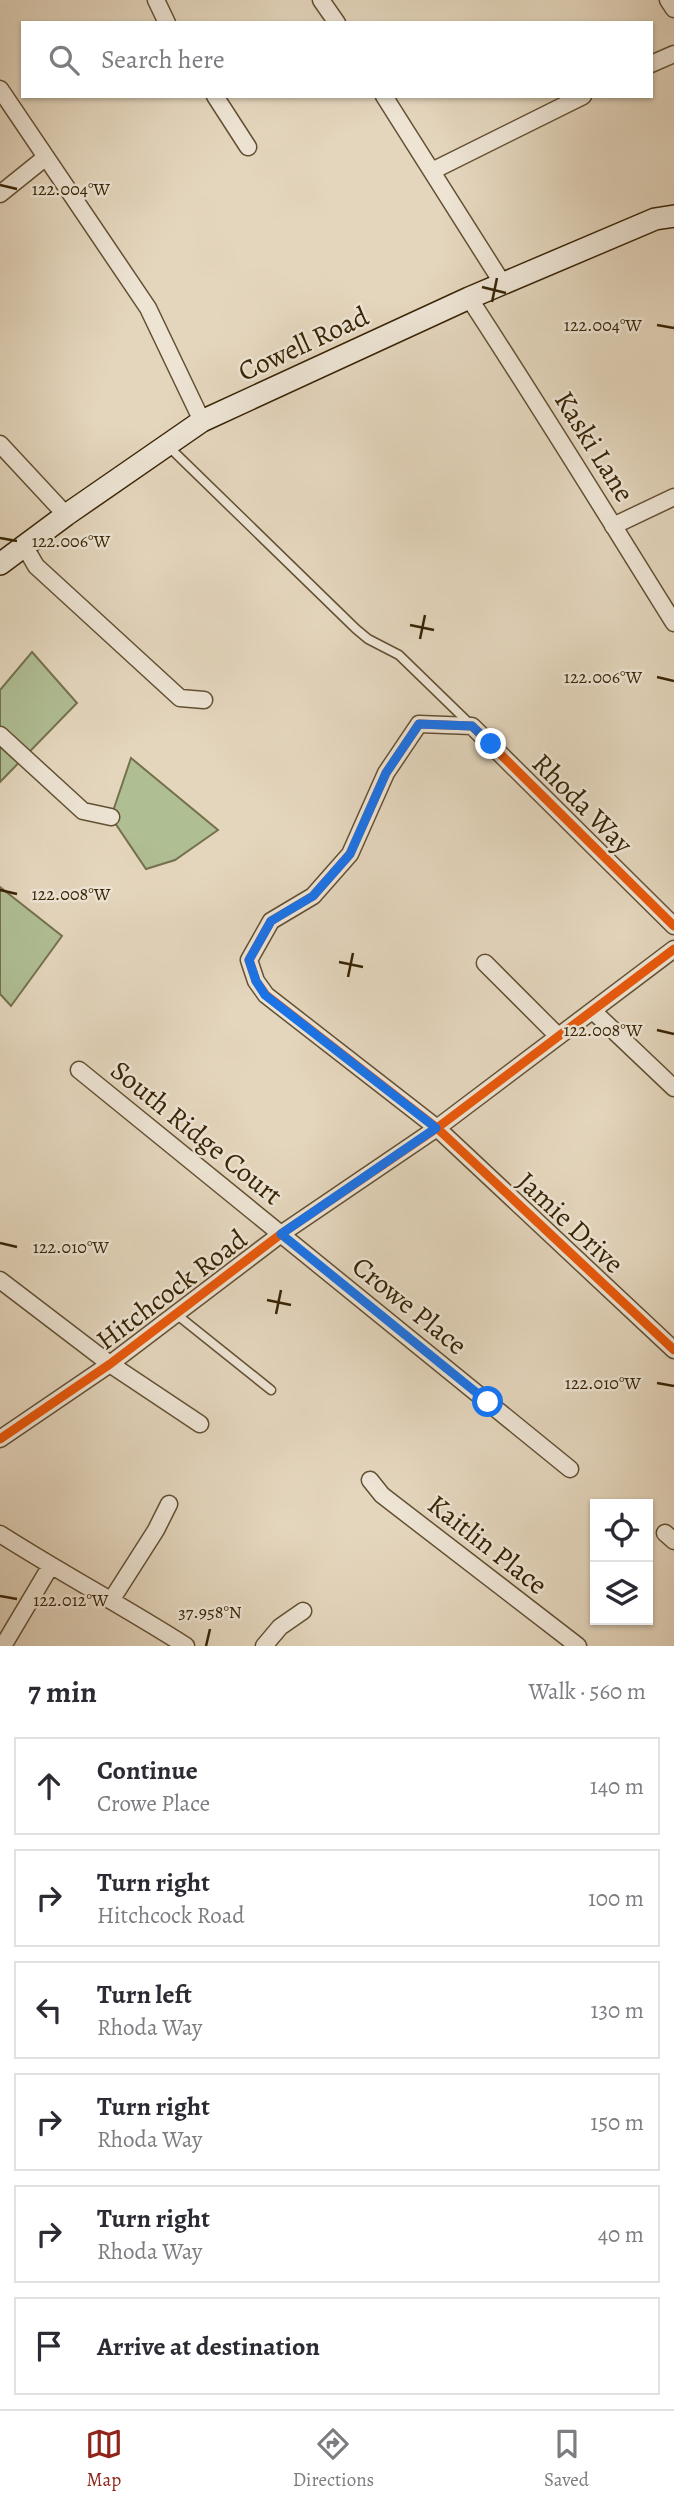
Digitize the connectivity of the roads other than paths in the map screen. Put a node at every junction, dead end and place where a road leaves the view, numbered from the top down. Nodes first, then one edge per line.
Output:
1 (156, 0) edge
2 (668, 0) edge
3 (329, 3) edge
4 (674, 9) edge
5 (166, 21) edge
6 (336, 21) edge
7 (674, 54) edge
8 (653, 64) edge
9 (0, 89) edge
10 (216, 98) edge
11 (385, 98) edge
12 (579, 98) edge
13 (248, 147) dead end
14 (46, 157) junction
15 (432, 171) junction
16 (0, 194) edge
17 (674, 202) edge
18 (665, 218) edge
19 (503, 284) junction
20 (469, 298) junction
21 (202, 421) junction
22 (0, 444) edge
23 (167, 445) junction
24 (674, 497) edge
25 (66, 515) junction
26 (614, 526) junction
27 (25, 547) junction
28 (0, 564) edge
29 (674, 622) edge
30 (204, 700) dead end
31 (472, 726) junction
32 (0, 735) edge
33 (111, 817) dead end
34 (674, 926) edge
35 (674, 949) edge
36 (485, 963) dead end
37 (593, 1011) junction
38 (557, 1035) junction
39 (79, 1070) dead end
40 (674, 1088) edge
41 (436, 1128) junction
42 (281, 1234) junction
43 (0, 1280) edge
44 (177, 1314) junction
45 (674, 1350) edge
46 (110, 1364) junction
47 (271, 1390) dead end
48 (200, 1424) dead end
49 (0, 1440) edge
50 (570, 1469) dead end
51 (370, 1480) dead end
52 (169, 1504) dead end
53 (0, 1534) edge
54 (50, 1567) junction
55 (112, 1599) junction
56 (303, 1611) dead end
57 (3, 1646) edge
58 (186, 1646) edge
59 (264, 1646) edge
60 (578, 1646) edge

1 - 5 street
2 - 4 street
3 - 6 street
7 - 8 street
9 - 14 street
10 - 13 street
11 - 15 street
12 - 15 street
14 - 16 street
14 - 21 street
15 - 19 street
17 - 18 street, Cowell Road
18 - 19 street, Cowell Road
19 - 20 street, Cowell Road
20 - 21 street, Cowell Road
20 - 26 street, Kaski Lane
21 - 23 street, Cowell Road
22 - 25 street
23 - 25 street, Cowell Road
23 - 31 lane
24 - 26 street
25 - 27 street, Cowell Road
26 - 29 street, Kaski Lane
27 - 28 street, Cowell Road
27 - 30 street
31 - 34 street, Rhoda Way
31 - 41 street
32 - 33 street
35 - 37 street, Hitchcock Road
36 - 38 street
37 - 38 street, Hitchcock Road
37 - 40 street
38 - 41 street, Hitchcock Road
39 - 42 street, South Ridge Court
41 - 42 street, Hitchcock Road
41 - 45 street, Jamie Drive
42 - 44 street, Hitchcock Road
42 - 50 street, Crowe Place
43 - 46 street
44 - 46 street, Hitchcock Road
44 - 47 lane
46 - 48 street
46 - 49 street, Hitchcock Road
51 - 60 street, Kaitlin Place
52 - 55 street
53 - 54 street
54 - 55 street
54 - 57 street
55 - 58 street
56 - 59 street

